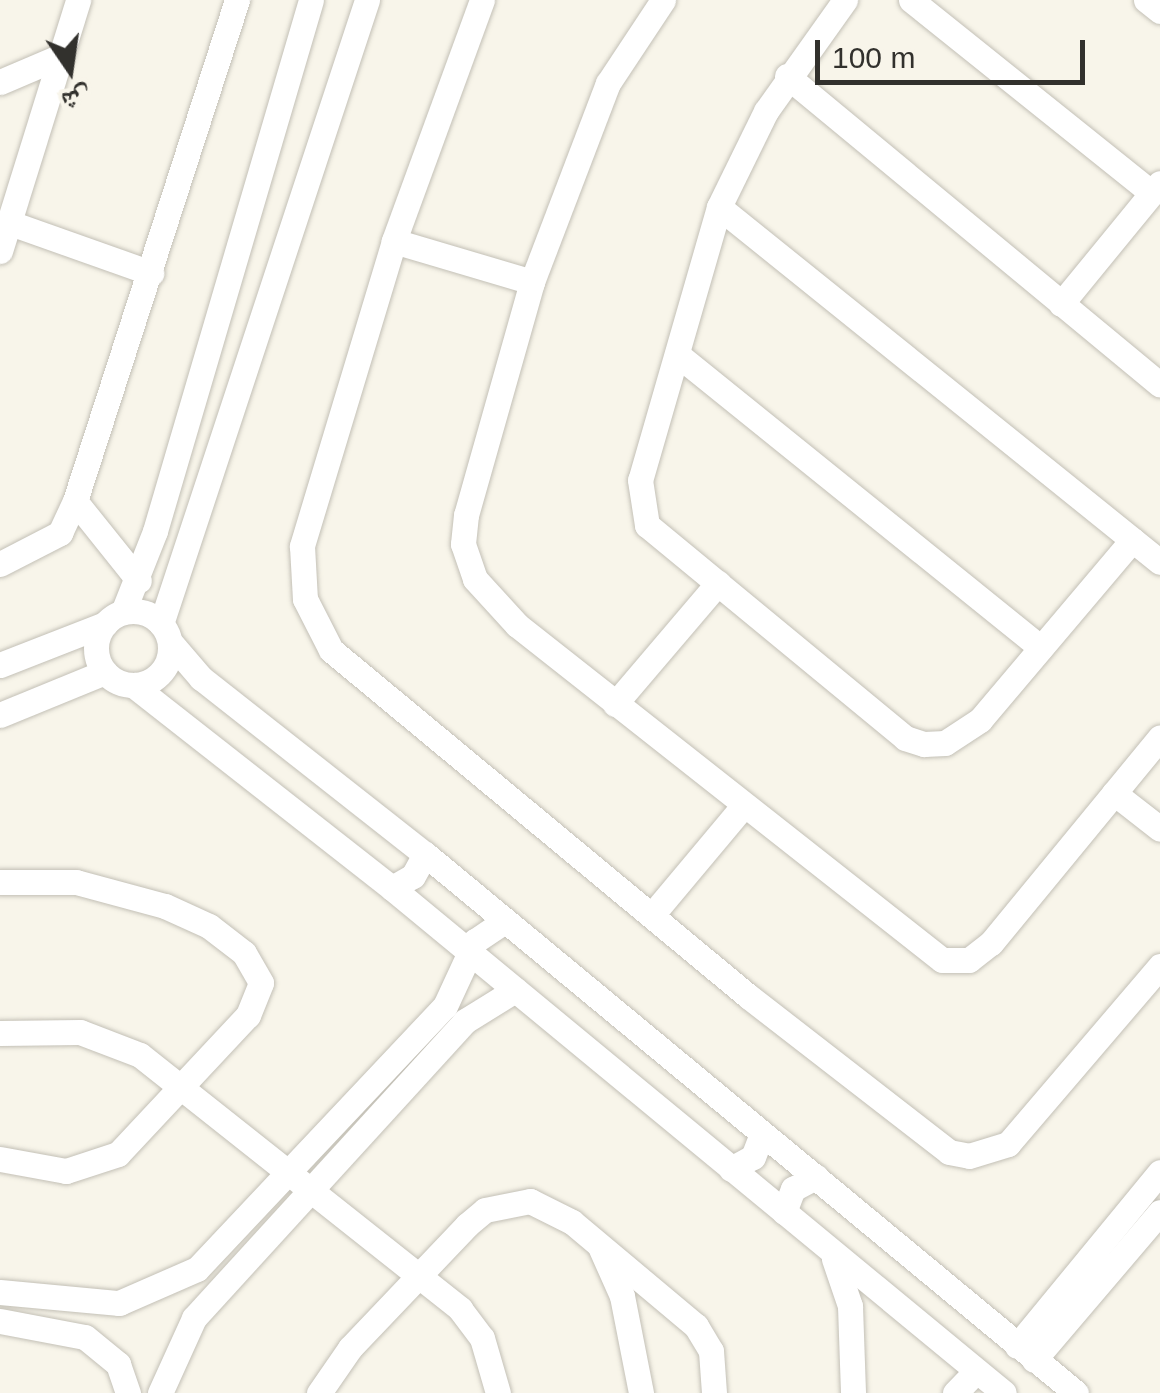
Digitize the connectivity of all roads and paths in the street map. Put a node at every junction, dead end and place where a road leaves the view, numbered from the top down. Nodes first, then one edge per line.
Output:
1 (78, 0) edge
2 (237, 0) edge
3 (312, 0) edge
4 (367, 0) edge
5 (482, 0) edge
6 (663, 0) edge
7 (845, 0) edge
8 (911, 0) edge
9 (1146, 0) edge
10 (1160, 12) edge
11 (62, 56) junction
12 (786, 76) junction
13 (0, 82) edge
14 (1156, 188) edge
15 (719, 207) junction
16 (10, 223) junction
17 (394, 241) junction
18 (0, 251) edge
19 (151, 273) junction
20 (532, 282) junction
21 (1061, 304) junction
22 (678, 355) junction
23 (1160, 385) edge
24 (75, 501) junction
25 (1132, 540) junction
26 (1160, 562) edge
27 (0, 564) edge
28 (138, 581) junction
29 (718, 583) junction
30 (114, 618) junction
31 (166, 633) junction
32 (1040, 648) junction
33 (0, 665) edge
34 (105, 672) junction
35 (133, 685) junction
36 (615, 704) junction
37 (0, 715) edge
38 (1160, 737) edge
39 (1114, 793) junction
40 (744, 805) junction
41 (1160, 829) edge
42 (424, 854) junction
43 (0, 882) edge
44 (392, 888) junction
45 (652, 915) junction
46 (506, 921) junction
47 (469, 952) junction
48 (1160, 966) edge
49 (515, 990) junction
50 (0, 1032) edge
51 (182, 1089) junction
52 (762, 1134) junction
53 (0, 1159) edge
54 (731, 1169) junction
55 (1160, 1172) edge
56 (816, 1177) junction
57 (300, 1182) junction
58 (784, 1212) junction
59 (1160, 1212) edge
60 (600, 1247) junction
61 (834, 1259) junction
62 (418, 1276) junction
63 (1087, 1279) junction
64 (0, 1292) edge
65 (90, 1306) junction
66 (0, 1321) edge
67 (85, 1337) junction
68 (1026, 1353) junction
69 (976, 1371) junction
70 (128, 1393) edge
71 (160, 1393) edge
72 (320, 1393) edge
73 (498, 1393) edge
74 (641, 1393) edge
75 (714, 1393) edge
76 (853, 1393) edge
77 (956, 1393) edge
78 (1004, 1393) edge
79 (1076, 1393) edge

1 - 11 street
2 - 19 street
3 - 28 street
4 - 31 street
5 - 17 street
6 - 20 street
7 - 12 street
8 - 14 street
9 - 10 street
11 - 13 street
11 - 16 street
12 - 15 street
12 - 21 street
14 - 21 street
15 - 22 street
15 - 25 street
16 - 18 street
16 - 19 street
17 - 20 street
17 - 45 street
19 - 24 street
20 - 36 street
21 - 23 street
22 - 29 street
22 - 32 street
24 - 27 street
24 - 28 street
25 - 26 street
25 - 32 street
28 - 30 street
29 - 32 street
29 - 36 street
30 - 31 street
30 - 33 street
30 - 34 street
31 - 35 street
31 - 42 street
34 - 35 street
34 - 37 street
35 - 44 street
36 - 40 street
38 - 39 street
39 - 40 street
39 - 41 street
40 - 45 street
42 - 44 street
42 - 46 street
43 - 51 street
44 - 47 street
45 - 48 street
46 - 47 street
46 - 52 street
47 - 49 street
47 - 57 street
49 - 54 street
49 - 57 street
50 - 51 street
51 - 53 street
51 - 57 street
52 - 54 street
52 - 56 street
54 - 58 street
55 - 63 street
56 - 58 street
56 - 68 street
57 - 62 street
57 - 65 street
57 - 71 street
58 - 61 street
59 - 63 street
60 - 62 street
60 - 74 street
60 - 75 street
61 - 69 street
61 - 76 street
62 - 72 street
62 - 73 street
63 - 68 street
64 - 65 street
65 - 67 street
66 - 67 street
67 - 70 street
68 - 79 street
69 - 77 street
69 - 78 street

